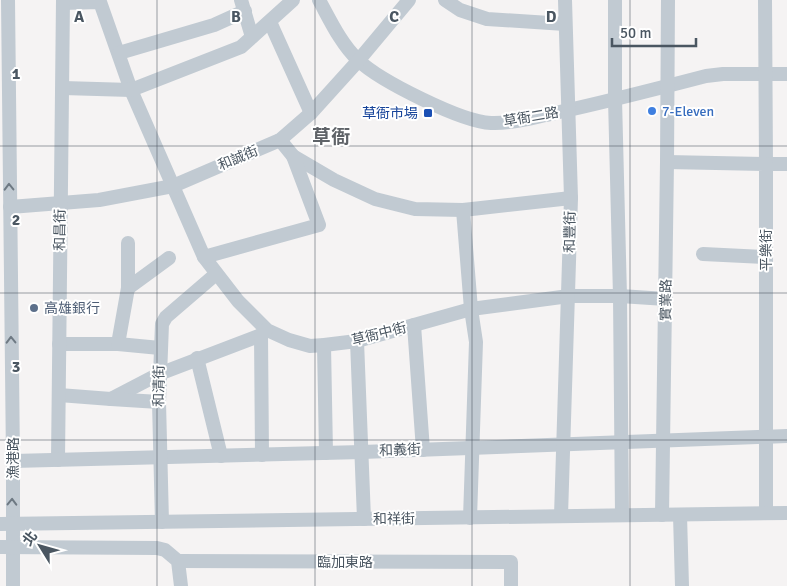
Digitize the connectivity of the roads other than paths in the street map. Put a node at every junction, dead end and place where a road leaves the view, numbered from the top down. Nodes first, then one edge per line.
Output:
1 (8, 0) edge
2 (293, 0) edge
3 (319, 0) edge
4 (409, 0) edge
5 (445, 0) edge
6 (566, 0) edge
7 (615, 0) edge
8 (668, 0) edge
9 (765, 0) edge
10 (62, 2) edge
11 (243, 6) edge
12 (270, 22) junction
13 (565, 24) junction
14 (252, 37) junction
15 (119, 53) junction
16 (358, 60) junction
17 (766, 74) junction
18 (787, 74) edge
19 (668, 86) junction
20 (62, 88) junction
21 (131, 90) junction
22 (615, 99) junction
23 (569, 110) junction
24 (312, 113) junction
25 (280, 140) junction
26 (293, 156) junction
27 (668, 162) junction
28 (766, 164) junction
29 (787, 164) edge
30 (173, 186) junction
31 (571, 198) junction
32 (61, 203) junction
33 (10, 207) junction
34 (463, 210) junction
35 (128, 243) dead end
36 (702, 254) dead end
37 (204, 257) junction
38 (766, 257) junction
39 (169, 258) dead end
40 (216, 274) junction
41 (5, 287) edge
42 (128, 288) junction
43 (569, 296) junction
44 (620, 296) junction
45 (666, 300) junction
46 (471, 308) junction
47 (414, 325) junction
48 (264, 332) junction
49 (357, 341) junction
50 (59, 344) junction
51 (118, 344) junction
52 (324, 345) junction
53 (160, 348) junction
54 (197, 358) junction
55 (159, 374) junction
56 (59, 395) junction
57 (111, 399) junction
58 (159, 402) junction
59 (766, 435) junction
60 (787, 436) edge
61 (663, 440) junction
62 (621, 442) junction
63 (564, 445) junction
64 (472, 448) junction
65 (423, 450) junction
66 (362, 452) junction
67 (326, 453) junction
68 (262, 455) junction
69 (221, 456) junction
70 (160, 458) junction
71 (58, 460) junction
72 (13, 461) junction
73 (787, 513) edge
74 (680, 514) junction
75 (766, 514) junction
76 (622, 515) junction
77 (662, 515) junction
78 (561, 516) junction
79 (470, 518) junction
80 (364, 519) junction
81 (162, 522) junction
82 (6, 524) edge
83 (6, 547) edge
84 (178, 561) junction
85 (13, 586) edge
86 (181, 586) edge
87 (511, 586) edge
88 (682, 586) edge

33 -> 1 street, 漁港路
2 - 12 street
3 - 16 street, 草衙二路
4 - 16 street, 和誠街
5 - 13 street
6 - 13 street
7 - 22 street
8 - 19 street, 實業路
9 - 17 street, 平樂街
10 - 15 street, 草衙中街
10 - 20 street, 和昌街
11 - 14 street
11 - 15 street
12 - 14 street
12 - 24 street
13 - 23 street
14 - 21 street
15 - 21 street, 草衙中街
16 - 23 street, 草衙二路
16 - 24 street, 和誠街
17 - 18 street, 草衙二路
17 - 19 street, 草衙二路
17 - 28 street, 平樂街
19 - 22 street, 草衙二路
19 - 27 street, 實業路
20 - 21 street
20 - 32 street, 和昌街
21 - 30 street, 草衙中街
22 - 23 street, 草衙二路
22 - 44 street
23 - 31 street
24 - 25 street, 和誠街
25 - 26 street, 和豐街
25 - 30 street, 和誠街
26 - 34 street, 和豐街
26 - 37 street
27 - 28 street
27 - 45 street, 實業路
28 - 29 street
28 - 38 street, 平樂街
30 - 32 street, 和誠街
30 - 37 street, 草衙中街
31 - 34 street, 和豐街
31 - 43 street, 和豐街
32 - 33 street, 和誠街
32 - 50 street, 和昌街
33 - 41 street, 漁港路
34 - 46 street
35 - 42 street
36 - 38 street
37 - 40 street, 草衙中街
38 - 59 street, 平樂街
39 - 42 street
40 - 48 street, 草衙中街
40 - 53 street, 和清街
72 -> 41 street, 漁港路
42 - 51 street
43 - 44 street, 草衙中街
43 - 46 street, 草衙中街
43 - 63 street, 和豐街
44 - 45 street, 草衙中街
44 - 62 street
45 - 61 street, 實業路
46 - 47 street, 草衙中街
46 - 64 street
47 - 49 street, 草衙中街
47 - 65 street
48 - 52 street, 草衙中街
48 - 54 street
48 - 68 street
49 - 52 street, 草衙中街
49 - 66 street
50 - 51 street
50 - 56 street, 和昌街
51 - 53 street
52 - 67 street
53 - 55 street, 和清街
54 - 55 street
54 - 69 street
55 - 57 street
55 - 58 street, 和清街
56 - 57 street
56 - 71 street, 和昌街
57 - 58 street
58 - 70 street, 和清街
59 - 60 street, 和義街
59 - 61 street, 和義街
59 - 75 street, 平樂街
61 - 62 street, 和義街
61 - 77 street, 實業路
62 - 63 street, 和義街
62 - 76 street
63 - 64 street, 和義街
63 - 78 street, 和豐街
64 - 65 street, 和義街
64 - 79 street
65 - 66 street, 和義街
66 - 67 street, 和義街
66 - 80 street
67 - 68 street, 和義街
68 - 69 street, 和義街
69 - 70 street, 和義街
70 - 71 street, 和義街
70 - 81 street, 和清街
71 - 72 street, 和義街
82 -> 72 street, 漁港路
73 - 75 street, 和祥街
74 - 75 street, 和祥街
74 - 77 street, 和祥街
74 - 88 street
76 - 77 street, 和祥街
76 - 78 street, 和祥街
78 - 79 street, 和祥街
79 - 80 street, 和祥街
80 - 81 street, 和祥街
81 - 82 street, 和祥街
82 - 83 street, 漁港路
83 - 84 street
83 - 85 street, 漁港路
84 - 86 street
84 - 87 street, 臨加東路

